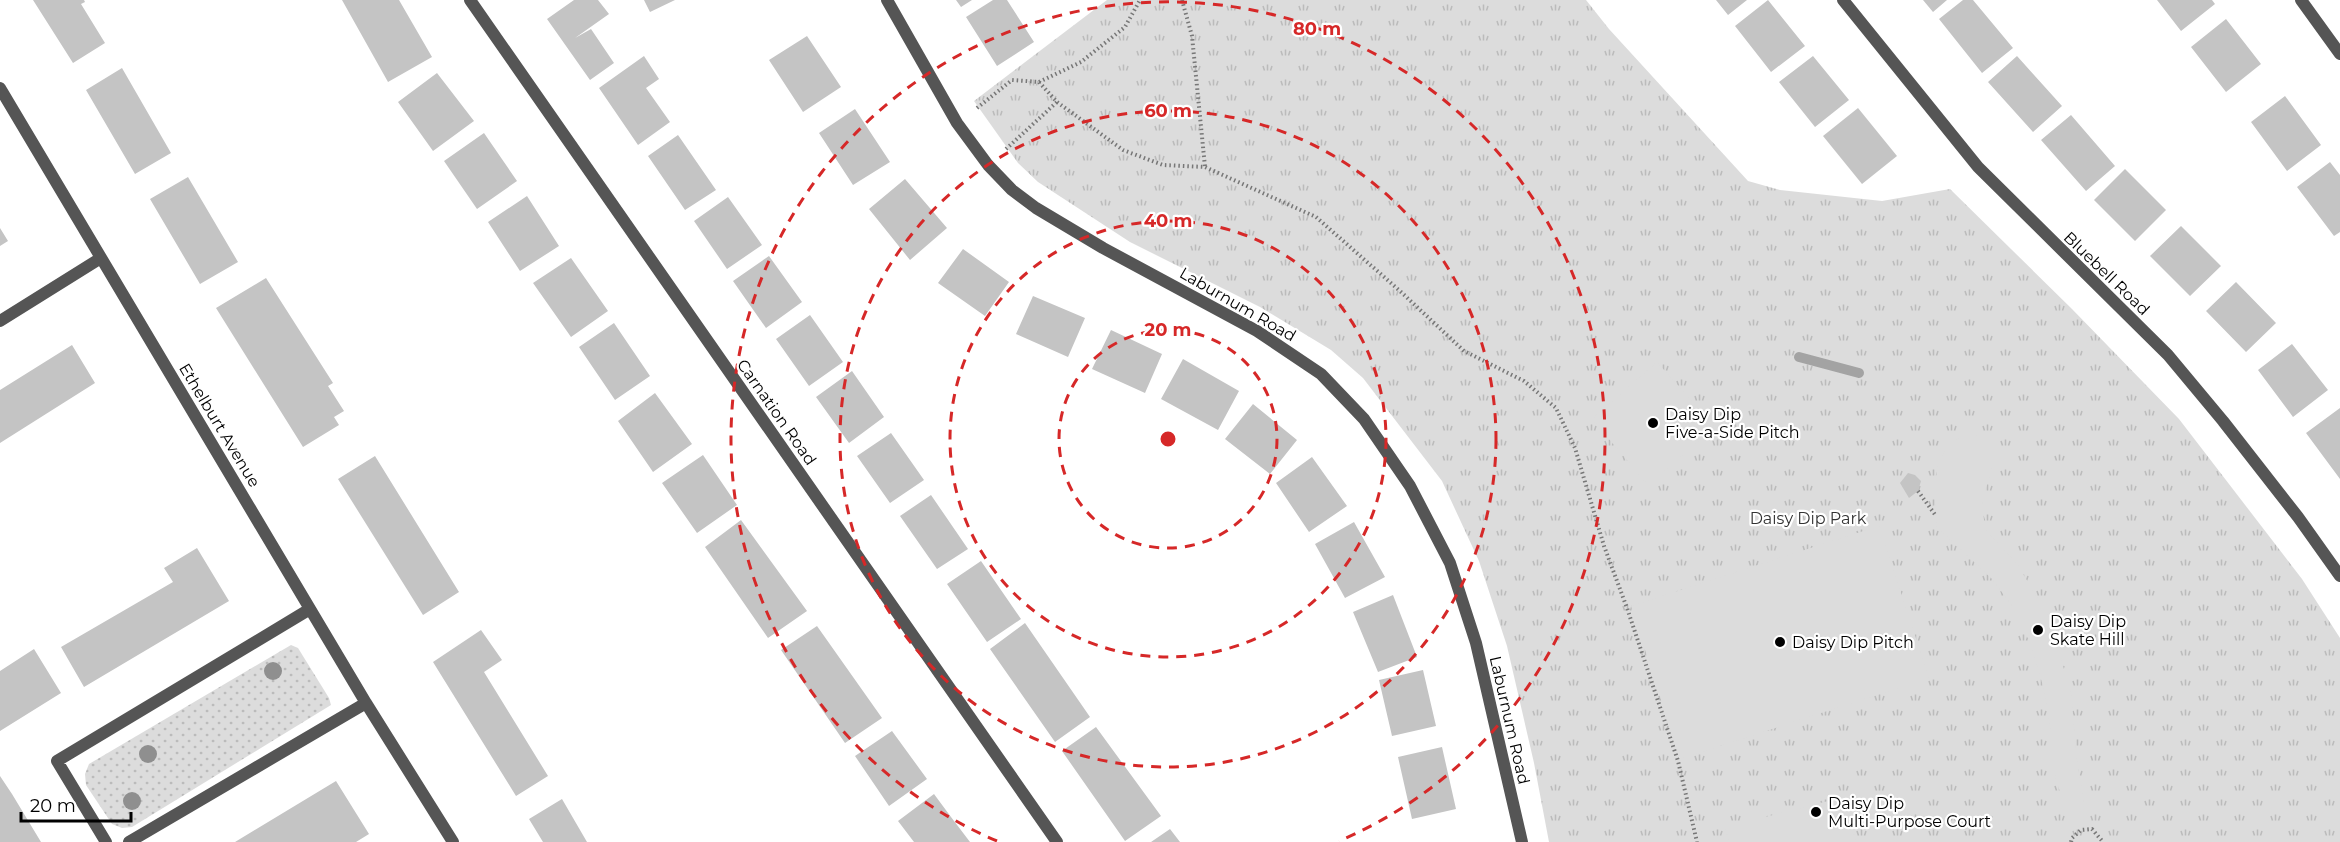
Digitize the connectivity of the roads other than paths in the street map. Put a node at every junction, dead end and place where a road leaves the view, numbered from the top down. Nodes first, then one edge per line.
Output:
1 (470, 0) edge
2 (886, 0) edge
3 (1843, 0) edge
4 (2301, 0) edge
5 (2340, 54) edge
6 (0, 88) edge
7 (101, 258) junction
8 (0, 321) edge
9 (2340, 576) edge
10 (310, 609) junction
11 (366, 704) junction
12 (106, 842) edge
13 (129, 842) edge
14 (453, 842) edge
15 (1057, 842) edge
16 (1522, 842) edge

1 - 15 street, Carnation Road
2 - 16 street, Laburnum Road
3 - 9 street, Bluebell Road
4 - 5 street
6 - 7 street, Ethelburt Avenue
7 - 8 street
7 - 10 street, Ethelburt Avenue
10 - 11 street, Ethelburt Avenue
10 - 12 street
11 - 13 street
11 - 14 street, Ethelburt Avenue

